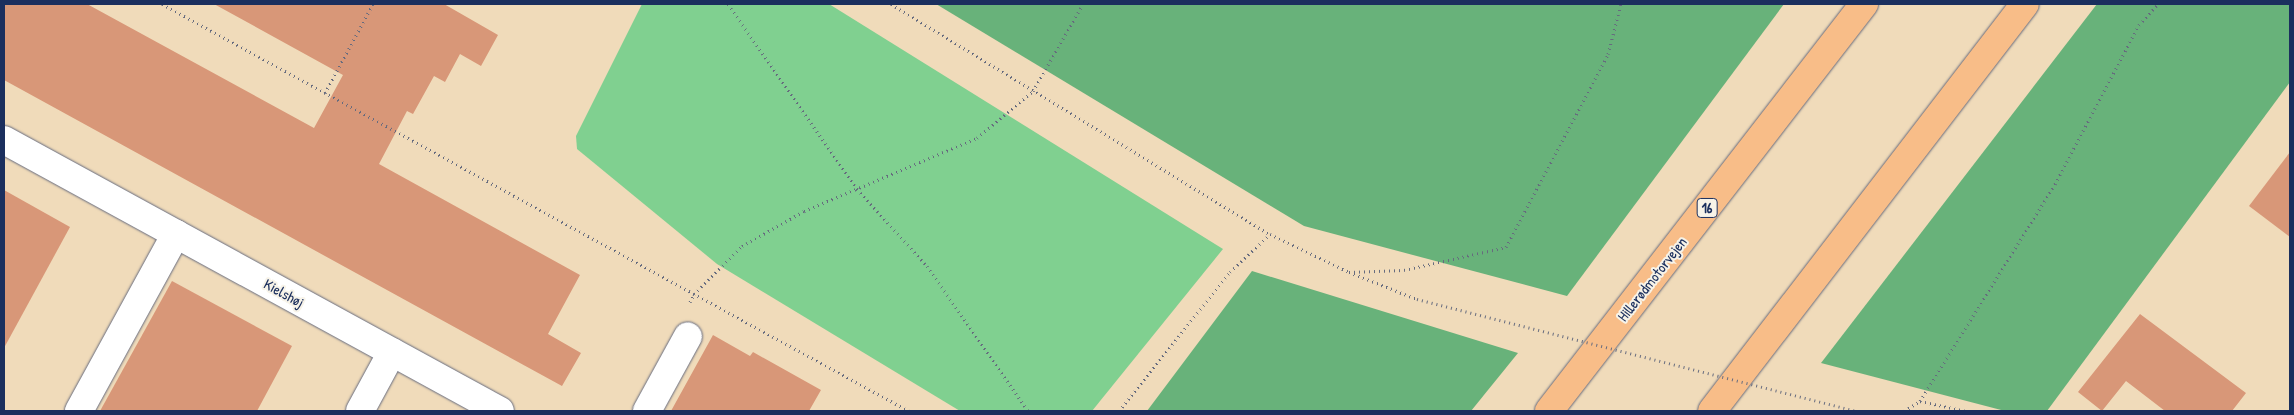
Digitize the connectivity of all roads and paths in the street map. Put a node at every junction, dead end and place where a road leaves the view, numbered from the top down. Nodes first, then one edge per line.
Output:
1 (162, 4) edge
2 (373, 4) edge
3 (728, 4) edge
4 (891, 4) edge
5 (1083, 4) edge
6 (1621, 4) edge
7 (1864, 4) edge
8 (2025, 4) edge
9 (2158, 4) edge
10 (1033, 91) junction
11 (325, 93) junction
12 (4, 140) edge
13 (857, 189) junction
14 (176, 234) junction
15 (1270, 234) junction
16 (1349, 272) junction
17 (694, 294) junction
18 (688, 336) dead end
19 (392, 352) junction
20 (1920, 401) junction
21 (79, 411) edge
22 (360, 411) edge
23 (500, 411) edge
24 (647, 411) edge
25 (910, 411) edge
26 (1028, 411) edge
27 (1119, 411) edge
28 (1549, 411) edge
29 (1712, 411) edge
30 (1857, 411) edge
31 (1904, 411) edge
32 (1966, 411) edge

1 - 11 path
2 - 11 path
3 - 13 path
4 - 10 path
5 - 10 path
6 - 16 path
7 - 28 highway, Hillerødmotorvejen / 16
8 - 29 highway
9 - 20 path
10 - 13 path
10 - 15 path
11 - 17 path
12 - 14 street, Kielshøj
13 - 17 path
13 - 26 path
14 - 19 street, Kielshøj
14 - 21 street
15 - 16 path
15 - 27 path
16 - 30 path, bridge
17 - 25 path
18 - 24 street
19 - 22 street
19 - 23 street, Kielshøj
20 - 31 path
20 - 32 path

